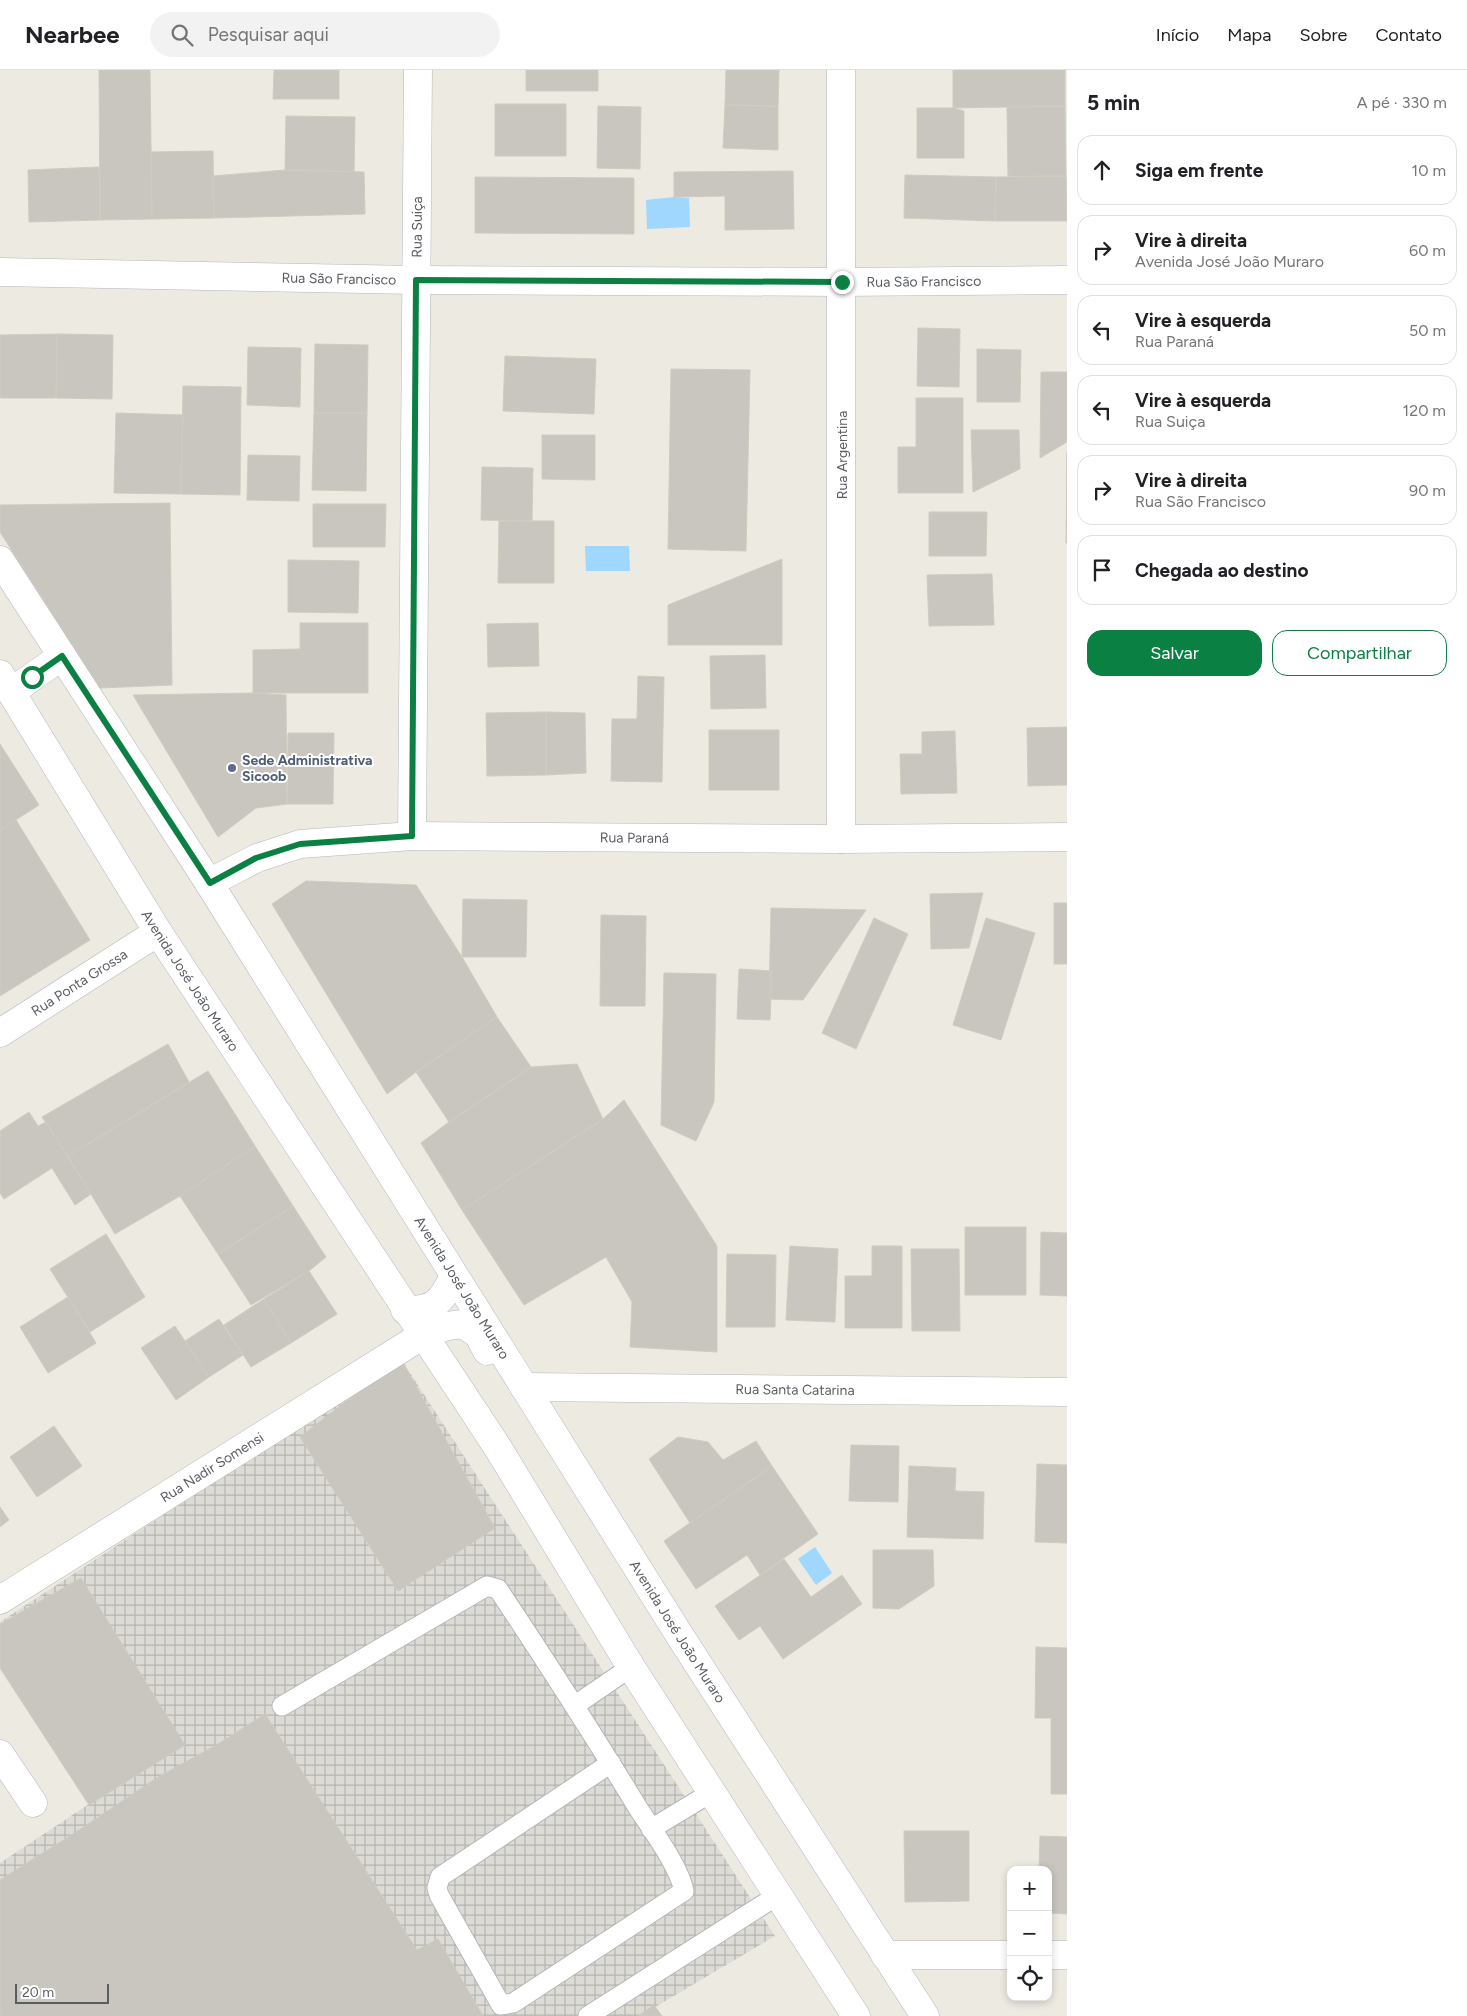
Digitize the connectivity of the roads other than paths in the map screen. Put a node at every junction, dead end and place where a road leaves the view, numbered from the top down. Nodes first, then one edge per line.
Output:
1 (418, 70) edge
2 (841, 70) edge
3 (0, 272) edge
4 (416, 280) junction
5 (1067, 280) edge
6 (842, 282) junction
7 (0, 560) edge
8 (62, 656) junction
9 (6, 683) edge
10 (412, 836) junction
11 (1067, 836) edge
12 (841, 839) junction
13 (210, 883) junction
14 (158, 932) junction
15 (0, 1033) edge
16 (454, 1276) junction
17 (405, 1310) junction
18 (423, 1335) junction
19 (524, 1387) junction
20 (1067, 1392) edge
21 (0, 1600) edge
22 (631, 1667) junction
23 (282, 1706) dead end
24 (574, 1706) junction
25 (0, 1754) edge
26 (611, 1764) junction
27 (712, 1792) junction
28 (33, 1803) dead end
29 (651, 1829) junction
30 (778, 1895) junction
31 (1067, 1954) edge
32 (885, 1955) junction
33 (1007, 1955) edge
34 (1052, 1955) edge
35 (588, 2016) edge
36 (856, 2016) edge
37 (925, 2016) edge

1 - 4 street, Rua Suiça
2 - 6 street, Rua Argentina
3 - 4 street, Rua São Francisco
4 - 6 street, Rua São Francisco
4 - 10 street, Rua Suiça
5 - 6 street, Rua São Francisco
6 - 12 street, Rua Argentina
7 - 8 street, Avenida José João Muraro
8 - 9 street
8 - 13 street, Avenida José João Muraro
9 - 14 street, Avenida José João Muraro
10 - 12 street, Rua Paraná
10 - 13 street, Rua Paraná
11 - 12 street, Rua Paraná
13 - 16 street, Avenida José João Muraro
14 - 15 street, Rua Ponta Grossa
14 - 17 street, Avenida José João Muraro
16 - 17 street
16 - 19 street, Avenida José João Muraro
17 - 18 street, Avenida José João Muraro
18 - 19 street, Rua Nadir Somensi
18 - 21 street, Rua Nadir Somensi
18 - 22 street, Avenida José João Muraro
19 - 20 street, Rua Santa Catarina
19 - 32 street, Avenida José João Muraro
22 - 24 lane
22 - 27 street, Avenida José João Muraro
23 - 24 lane
24 - 26 lane
25 - 28 street
26 - 29 lane
26 - 29 lane
27 - 29 lane
27 - 30 street, Avenida José João Muraro
30 - 35 lane
30 - 36 street, Avenida José João Muraro
31 - 34 street
32 - 33 street
32 - 37 street, Avenida José João Muraro

